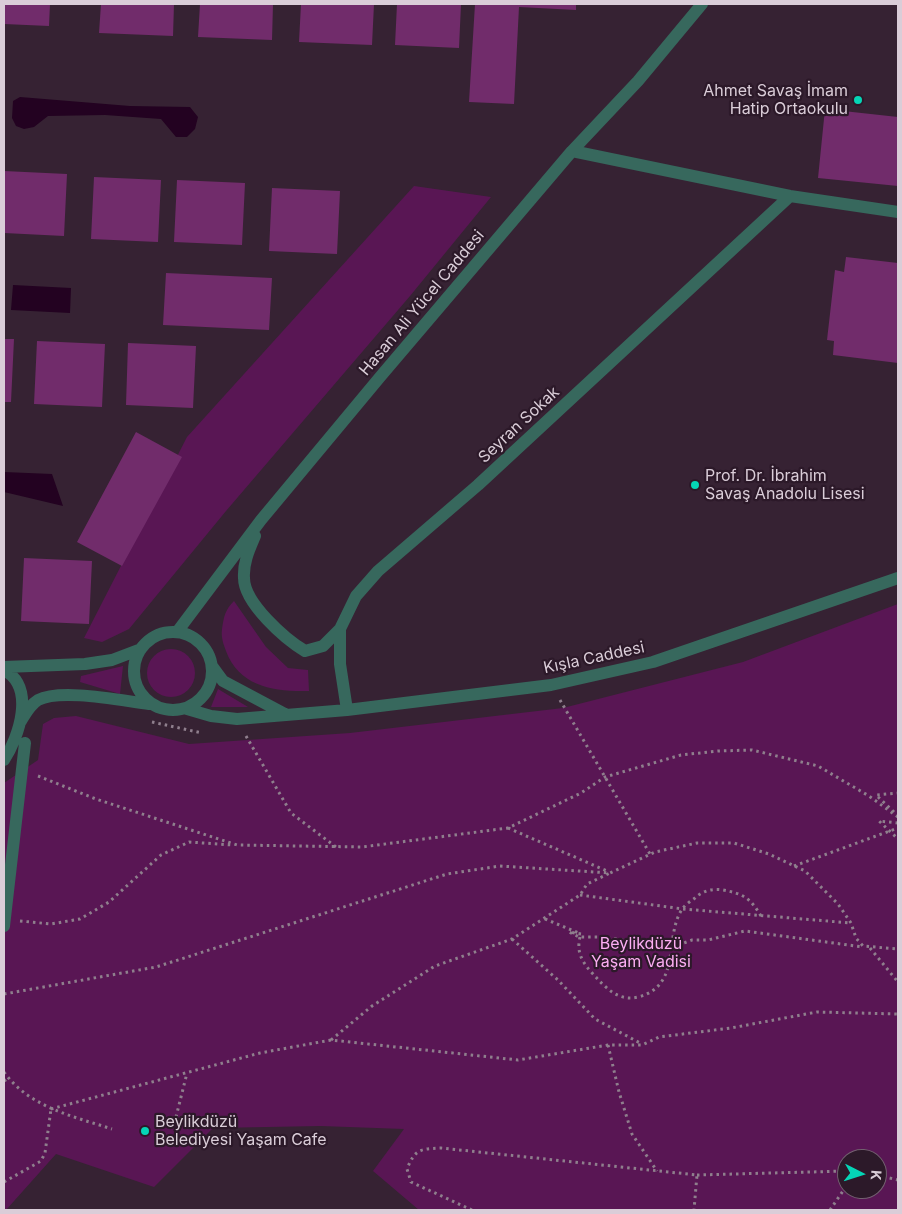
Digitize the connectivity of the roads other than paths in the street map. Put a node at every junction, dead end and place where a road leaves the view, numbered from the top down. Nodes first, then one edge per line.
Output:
1 (702, 4) edge
2 (572, 151) junction
3 (790, 196) junction
4 (898, 212) edge
5 (261, 520) junction
6 (898, 578) edge
7 (340, 629) junction
8 (177, 632) junction
9 (141, 648) junction
10 (212, 666) junction
11 (4, 669) edge
12 (149, 704) junction
13 (187, 708) junction
14 (347, 710) junction
15 (285, 714) junction
16 (21, 721) junction
17 (25, 744) dead end
18 (4, 760) edge
19 (4, 919) edge
20 (4, 926) edge

1 - 2 street, Hasan Ali Yücel Caddesi
2 - 3 street
2 - 5 street, Hasan Ali Yücel Caddesi
3 - 4 street
3 - 7 street, Seyran Sokak
5 - 7 street
5 - 8 street, Hasan Ali Yücel Caddesi
6 - 14 street, Kışla Caddesi
7 - 14 street, Seyran Sokak
8 - 9 street
8 - 10 street
9 - 11 street
9 - 12 street
10 - 13 street
10 - 15 street
11 - 16 street
12 - 13 street
12 - 16 street
13 - 15 street, Kışla Caddesi
14 - 15 street, Kışla Caddesi
16 - 18 street
17 - 19 street
19 - 20 street

